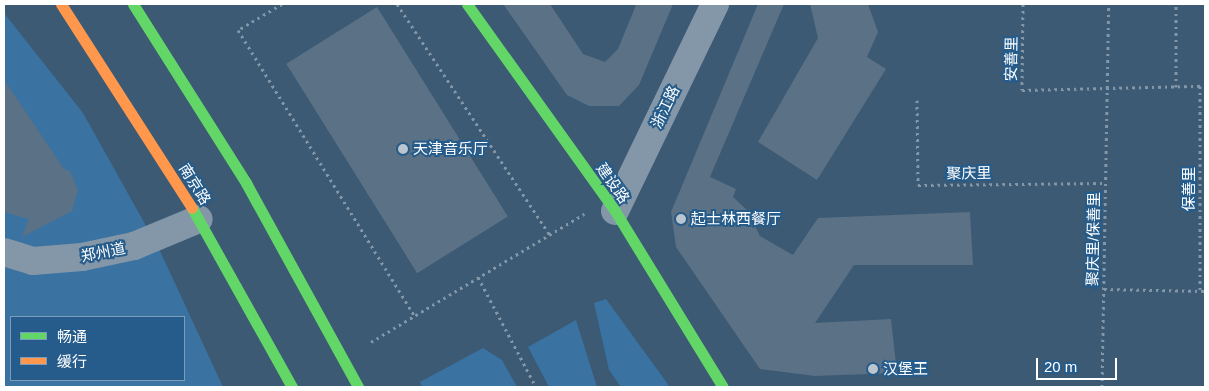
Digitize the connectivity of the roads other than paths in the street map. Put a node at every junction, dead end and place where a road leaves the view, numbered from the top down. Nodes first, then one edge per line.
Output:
1 (61, 4) edge
2 (133, 4) edge
3 (467, 4) edge
4 (715, 4) edge
5 (612, 205) junction
6 (199, 219) junction
7 (4, 252) edge
8 (292, 387) edge
9 (358, 387) edge
10 (723, 387) edge

1 - 6 main road, 南京路
2 - 9 main road
3 - 5 main road, 建设路
4 - 5 street, 浙江路
5 - 10 main road, 建设路
6 - 7 street, 郑州道
6 - 8 main road, 南京路

